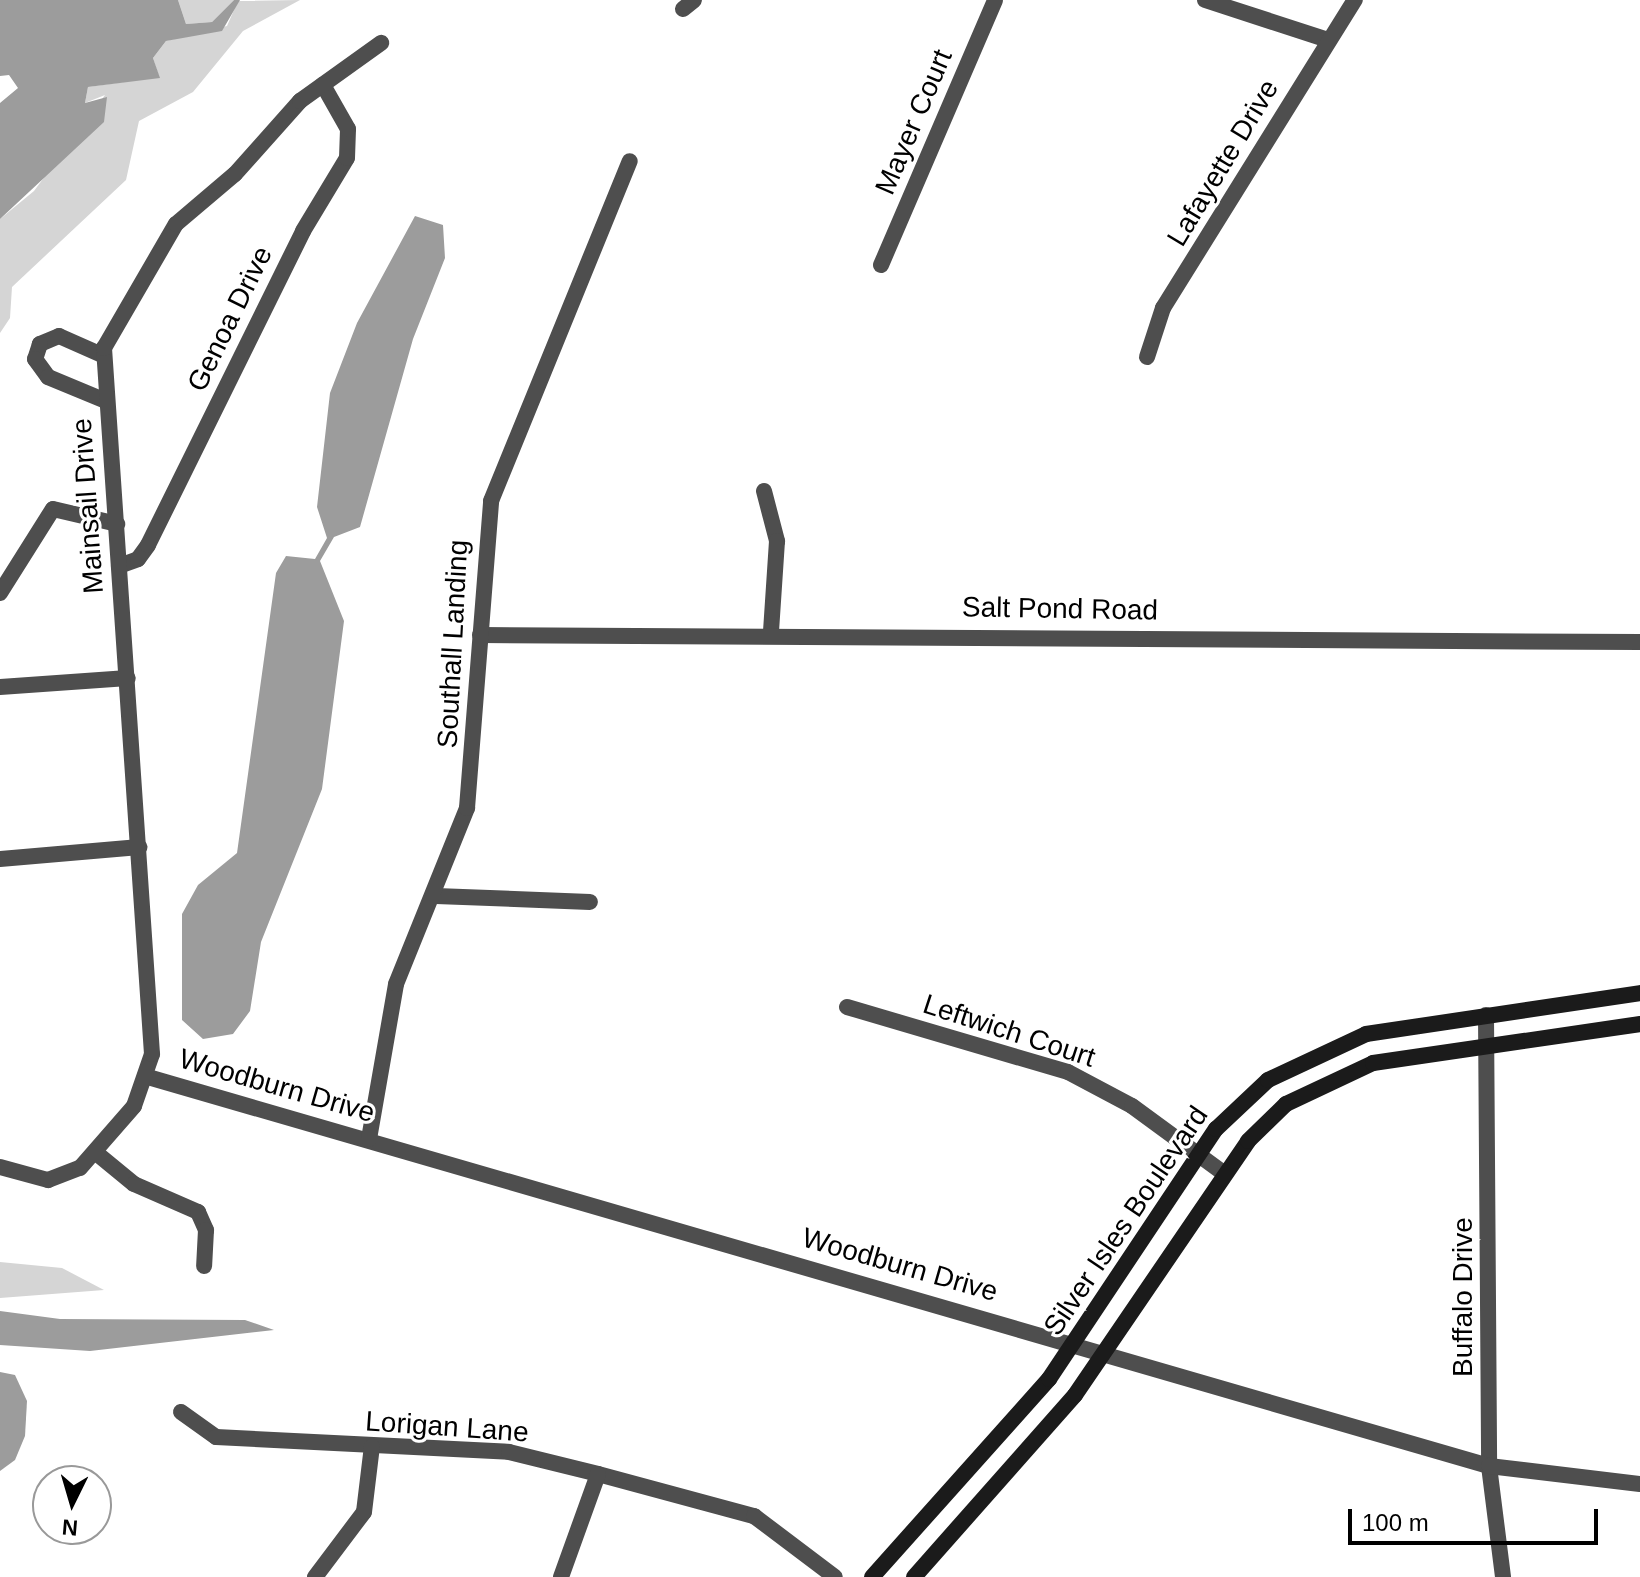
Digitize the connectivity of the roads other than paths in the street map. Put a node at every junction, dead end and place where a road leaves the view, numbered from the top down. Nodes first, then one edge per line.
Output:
1 (995, 0) edge
2 (1205, 0) edge
3 (1355, 0) edge
4 (1328, 40) junction
5 (381, 43) dead end
6 (323, 85) junction
7 (630, 161) dead end
8 (881, 265) dead end
9 (102, 355) junction
10 (1147, 357) dead end
11 (106, 401) junction
12 (764, 491) dead end
13 (117, 524) junction
14 (119, 566) junction
15 (0, 593) edge
16 (771, 632) junction
17 (480, 635) junction
18 (1640, 642) edge
19 (128, 678) junction
20 (0, 687) edge
21 (139, 847) junction
22 (0, 859) edge
23 (436, 896) junction
24 (590, 902) dead end
25 (1640, 993) edge
26 (847, 1007) dead end
27 (1486, 1015) junction
28 (1640, 1024) edge
29 (1489, 1045) junction
30 (148, 1077) junction
31 (369, 1139) junction
32 (95, 1152) junction
33 (1199, 1156) junction
34 (0, 1167) edge
35 (1225, 1174) junction
36 (204, 1266) dead end
37 (1077, 1342) junction
38 (1108, 1352) junction
39 (181, 1412) dead end
40 (372, 1446) junction
41 (1489, 1466) junction
42 (598, 1474) junction
43 (1640, 1484) edge
44 (315, 1577) edge
45 (561, 1577) edge
46 (835, 1577) edge
47 (872, 1577) edge
48 (914, 1577) edge
49 (1503, 1577) edge

1 - 8 street, Mayer Court
2 - 4 street
3 - 4 street, Lafayette Drive
4 - 10 street, Lafayette Drive
5 - 6 street
6 - 9 street
6 - 14 street, Genoa Drive
7 - 17 street, Southall Landing
9 - 11 street, Mainsail Drive
9 - 11 street
11 - 13 street, Mainsail Drive
12 - 16 street
13 - 14 street, Mainsail Drive
13 - 15 street
14 - 19 street, Mainsail Drive
16 - 17 street, Salt Pond Road
16 - 18 street, Salt Pond Road
17 - 23 street, Southall Landing
19 - 20 street
19 - 21 street, Mainsail Drive
21 - 22 street
21 - 30 street, Mainsail Drive
23 - 24 street
23 - 31 street, Southall Landing
25 - 27 street, Silver Isles Boulevard
26 - 33 street, Leftwich Court
27 - 29 street, Buffalo Drive
27 - 33 street, Silver Isles Boulevard
28 - 29 street, Silver Isles Boulevard
29 - 35 street, Silver Isles Boulevard
29 - 41 street, Buffalo Drive
30 - 31 street, Woodburn Drive
30 - 32 street
31 - 37 street, Woodburn Drive
32 - 34 street
32 - 36 street
33 - 35 street, Leftwich Court
33 - 37 street, Silver Isles Boulevard
35 - 38 street, Silver Isles Boulevard
37 - 38 street, Woodburn Drive
37 - 47 street, Silver Isles Boulevard
38 - 41 street, Woodburn Drive
38 - 48 street, Silver Isles Boulevard
39 - 40 street, Lorigan Lane
40 - 42 street, Lorigan Lane
40 - 44 street
41 - 43 street, Woodburn Drive
41 - 49 street, Buffalo Drive
42 - 45 street
42 - 46 street, Lorigan Lane

